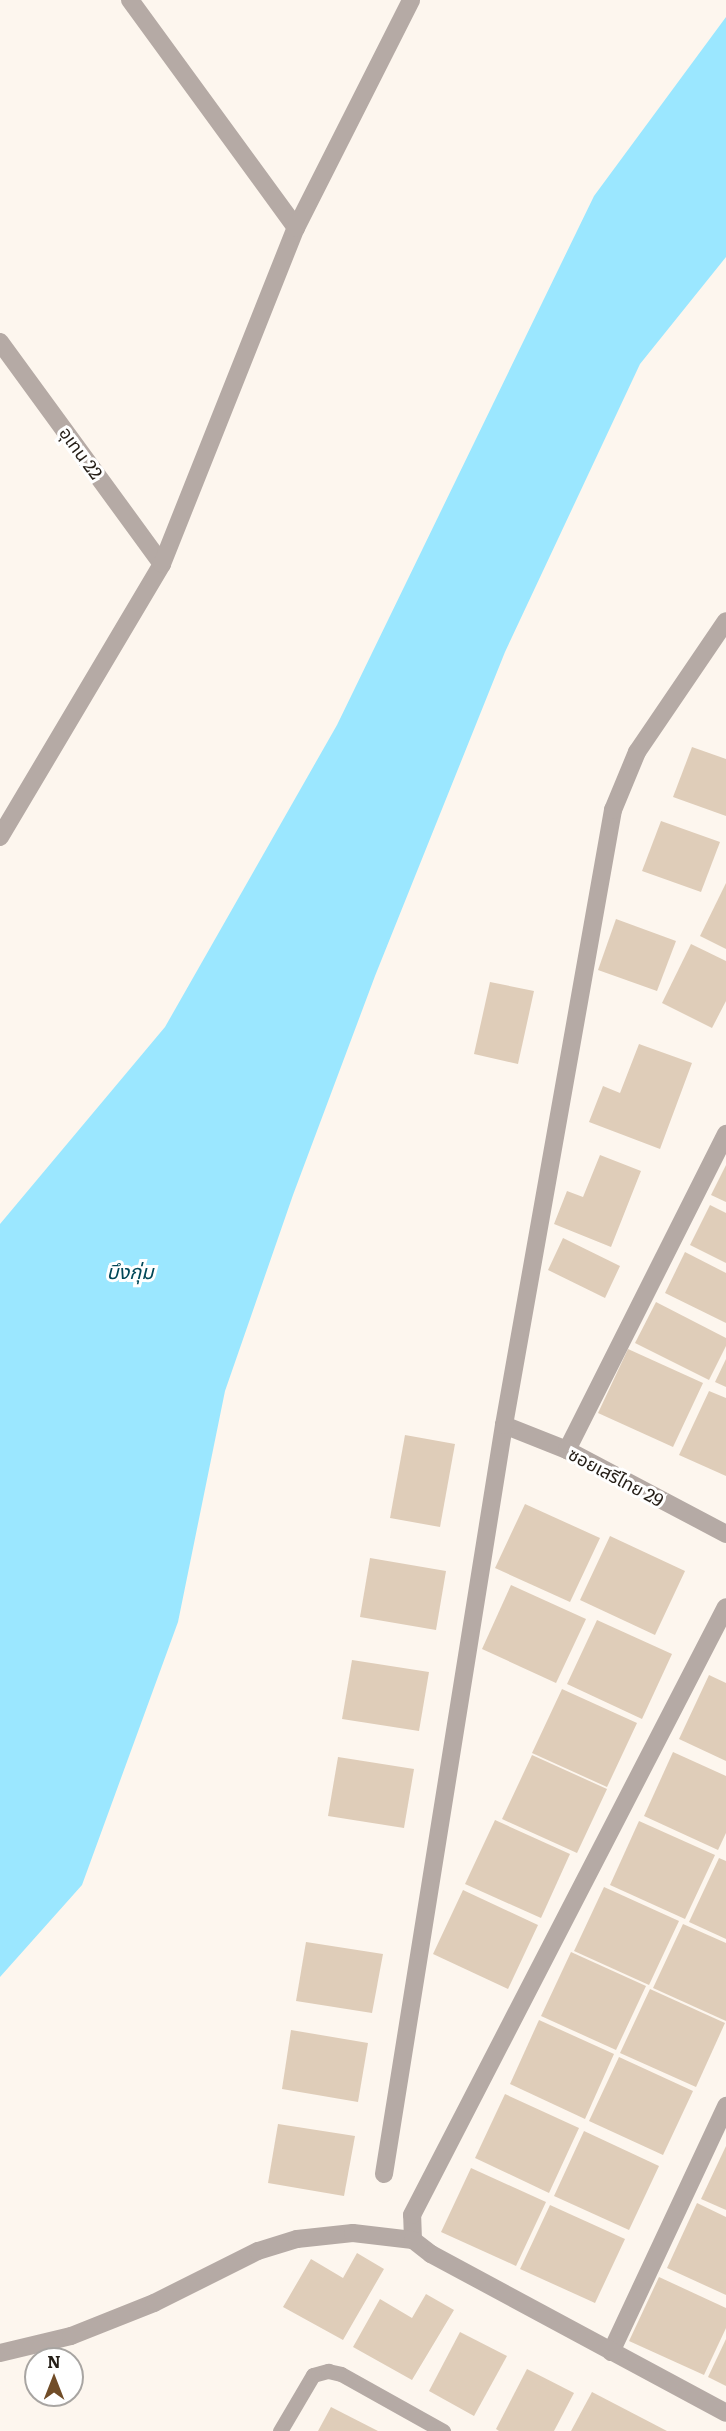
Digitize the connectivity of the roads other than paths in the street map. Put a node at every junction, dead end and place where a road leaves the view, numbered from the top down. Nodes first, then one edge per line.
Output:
1 (130, 0) edge
2 (411, 0) edge
3 (296, 228) junction
4 (0, 342) edge
5 (162, 564) junction
6 (726, 621) edge
7 (0, 837) edge
8 (726, 1134) edge
9 (504, 1425) junction
10 (567, 1450) junction
11 (726, 1534) edge
12 (726, 1607) edge
13 (726, 2106) edge
14 (384, 2174) dead end
15 (413, 2240) junction
16 (611, 2352) junction
17 (0, 2354) edge
18 (726, 2413) edge
19 (280, 2431) edge
20 (443, 2431) edge

1 - 3 street
2 - 3 street
3 - 5 street
4 - 5 street, อุเทน 22
5 - 7 street
6 - 9 street
8 - 10 street
9 - 10 street, ซอยเสรีไทย 29
9 - 14 street
10 - 11 street, ซอยเสรีไทย 29
12 - 15 street
13 - 16 street
15 - 16 street
15 - 17 street
16 - 18 street
19 - 20 lane

